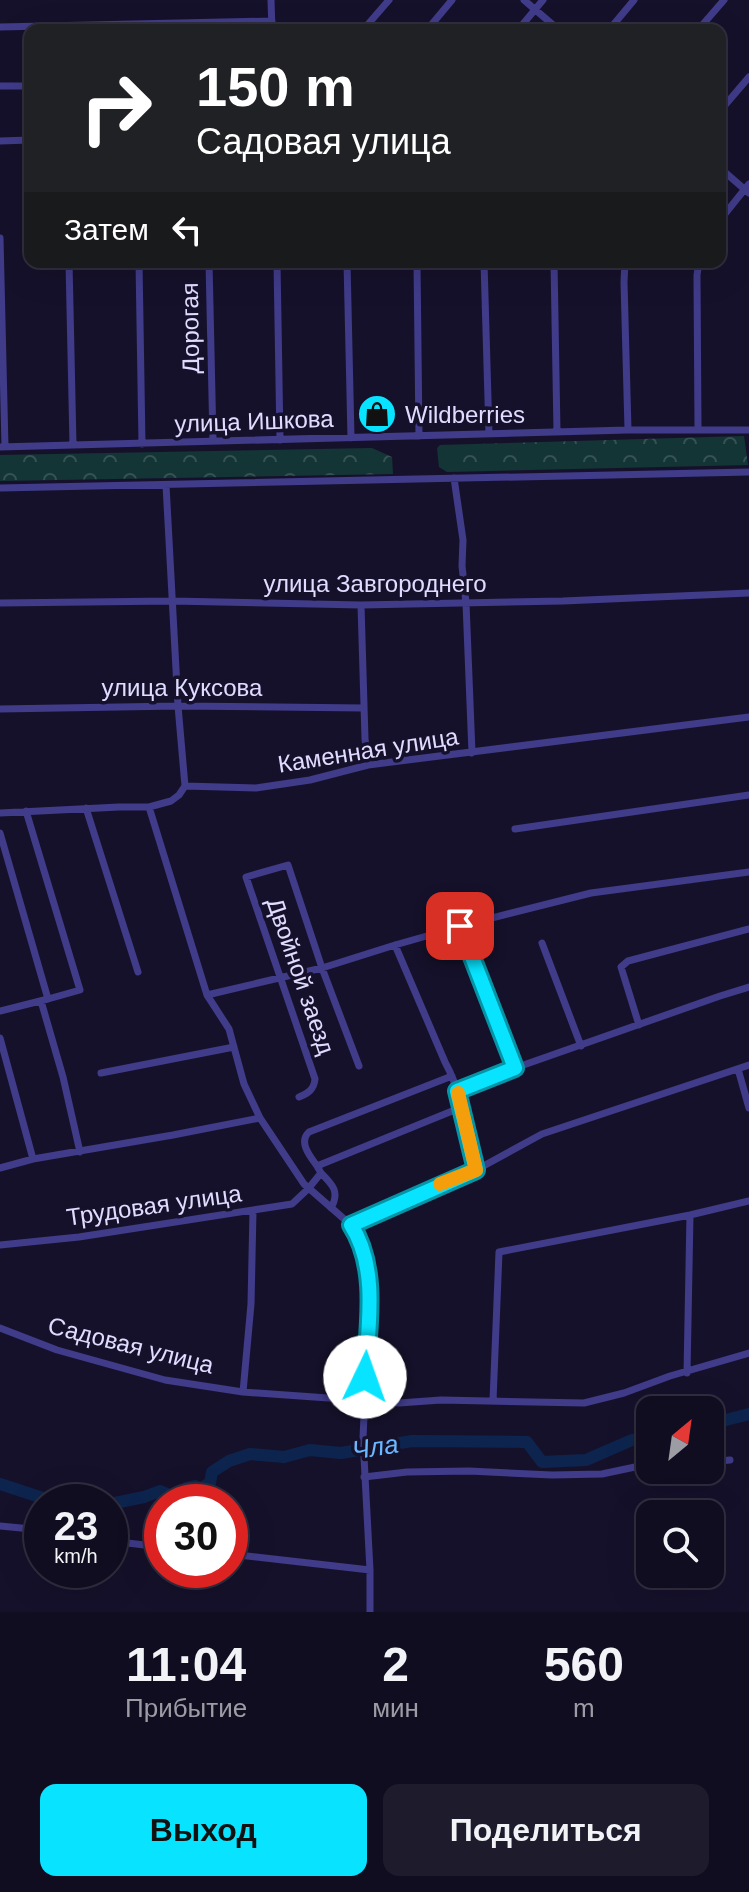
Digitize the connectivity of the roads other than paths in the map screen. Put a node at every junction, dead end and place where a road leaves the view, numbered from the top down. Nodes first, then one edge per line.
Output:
1 (271, 0) edge
2 (389, 0) edge
3 (452, 0) edge
4 (524, 0) edge
5 (543, 0) edge
6 (634, 0) edge
7 (724, 0) edge
8 (535, 9) junction
9 (272, 24) edge
10 (368, 24) edge
11 (432, 24) edge
12 (523, 24) edge
13 (552, 24) edge
14 (614, 24) edge
15 (703, 24) edge
16 (0, 27) edge
17 (24, 27) edge
18 (749, 77) edge
19 (0, 86) edge
20 (24, 86) edge
21 (726, 104) edge
22 (24, 140) edge
23 (0, 141) edge
24 (726, 172) edge
25 (748, 189) edge
26 (726, 213) edge
27 (0, 238) edge
28 (69, 268) edge
29 (139, 268) edge
30 (209, 268) edge
31 (277, 268) edge
32 (347, 268) edge
33 (417, 268) edge
34 (484, 268) edge
35 (554, 268) edge
36 (625, 268) edge
37 (698, 268) edge
38 (698, 429) junction
39 (628, 430) junction
40 (749, 430) edge
41 (557, 432) junction
42 (489, 434) junction
43 (419, 436) junction
44 (351, 438) junction
45 (280, 440) junction
46 (213, 441) junction
47 (142, 444) junction
48 (73, 445) junction
49 (3, 447) edge
50 (749, 472) edge
51 (454, 478) junction
52 (166, 485) junction
53 (0, 488) edge
54 (749, 593) edge
55 (172, 601) junction
56 (0, 603) edge
57 (466, 603) junction
58 (361, 605) junction
59 (178, 706) junction
60 (364, 708) junction
61 (0, 709) edge
62 (749, 717) edge
63 (472, 753) junction
64 (368, 765) junction
65 (185, 786) junction
66 (749, 795) edge
67 (149, 807) junction
68 (86, 808) junction
69 (26, 811) junction
70 (0, 813) edge
71 (515, 829) dead end
72 (0, 833) edge
73 (749, 872) edge
74 (460, 926) junction
75 (749, 929) edge
76 (542, 943) dead end
77 (395, 945) junction
78 (322, 968) junction
79 (138, 972) dead end
80 (279, 979) junction
81 (749, 987) edge
82 (207, 995) junction
83 (45, 1000) junction
84 (0, 1011) edge
85 (639, 1025) junction
86 (0, 1038) edge
87 (581, 1046) junction
88 (234, 1047) junction
89 (749, 1065) edge
90 (359, 1066) dead end
91 (515, 1068) junction
92 (738, 1069) junction
93 (101, 1073) dead end
94 (452, 1076) junction
95 (457, 1091) junction
96 (299, 1097) dead end
97 (462, 1107) junction
98 (749, 1108) edge
99 (260, 1118) junction
100 (80, 1152) junction
101 (33, 1159) junction
102 (0, 1168) edge
103 (319, 1170) junction
104 (476, 1170) junction
105 (308, 1189) junction
106 (749, 1201) edge
107 (331, 1208) junction
108 (253, 1211) junction
109 (690, 1215) junction
110 (351, 1225) junction
111 (0, 1245) edge
112 (0, 1328) edge
113 (749, 1353) edge
114 (687, 1373) junction
115 (243, 1392) junction
116 (493, 1401) junction
117 (363, 1402) junction
118 (730, 1460) dead end
119 (724, 1461) edge
120 (636, 1467) edge
121 (364, 1477) junction
122 (0, 1526) edge
123 (24, 1528) edge
124 (248, 1556) edge
125 (370, 1570) junction
126 (370, 1612) edge

1 - 9 street
2 - 10 street
3 - 11 street
4 - 8 street
5 - 8 street
6 - 14 street
7 - 15 street
8 - 12 street
8 - 13 street
16 - 17 street
18 - 21 street
19 - 20 street
22 - 23 street
24 - 25 street
25 - 26 street
27 - 49 street
28 - 48 street
29 - 47 street
30 - 46 street, Дорогая
31 - 45 street
32 - 44 street
33 - 43 street
34 - 42 street
35 - 41 street
36 - 39 street
37 - 38 street
38 - 39 street, улица Ишкова
38 - 40 street, улица Ишкова
39 - 41 street, улица Ишкова
41 - 42 street, улица Ишкова
42 - 43 street, улица Ишкова
43 - 44 street, улица Ишкова
44 - 45 street, улица Ишкова
45 - 46 street, улица Ишкова
46 - 47 street, улица Ишкова
47 - 48 street, улица Ишкова
48 - 49 street, улица Ишкова
50 - 51 street
51 - 52 street
51 - 57 street
52 - 53 street
52 - 55 street
54 - 57 street, улица Завгороднего
55 - 56 street, улица Завгороднего
55 - 58 street, улица Завгороднего
55 - 59 street
57 - 58 street, улица Завгороднего
57 - 63 street
58 - 60 street
59 - 60 street, улица Куксова
59 - 61 street, улица Куксова
59 - 65 street
60 - 64 street
62 - 63 street, Каменная улица
63 - 64 street, Каменная улица
64 - 65 street, Каменная улица
65 - 67 street
66 - 71 street
67 - 68 street
67 - 82 street
68 - 69 street
68 - 79 street
69 - 70 street
69 - 83 street
72 - 83 street
73 - 74 street
74 - 77 street
74 - 91 street
75 - 85 street
76 - 87 street
77 - 78 street
77 - 94 street
78 - 80 street
78 - 80 street, Двойной заезд
78 - 90 street, Двойной заезд
80 - 82 street
80 - 96 street, Двойной заезд
81 - 85 street
82 - 88 street
83 - 84 street
83 - 100 street
85 - 87 street
86 - 101 street
87 - 91 street
88 - 93 street
88 - 99 street
89 - 92 street
91 - 95 street
92 - 98 street
92 - 104 street
94 - 95 street
94 - 103 street
95 - 97 street
97 - 103 street
97 - 104 street
99 - 100 street
99 - 105 street
100 - 101 street
101 - 102 street
103 - 105 street
103 - 107 street
104 - 110 street
105 - 107 street
105 - 108 street, Трудовая улица
106 - 109 street
107 - 110 street
108 - 111 street, Трудовая улица
108 - 115 street
109 - 114 street
109 - 116 street
110 - 117 street
112 - 115 street, Садовая улица
113 - 114 street, Садовая улица
114 - 116 street, Садовая улица
115 - 117 street, Садовая улица
116 - 117 street, Садовая улица
117 - 121 street
118 - 119 street
120 - 121 street
121 - 125 street
122 - 123 street
124 - 125 street
125 - 126 street

